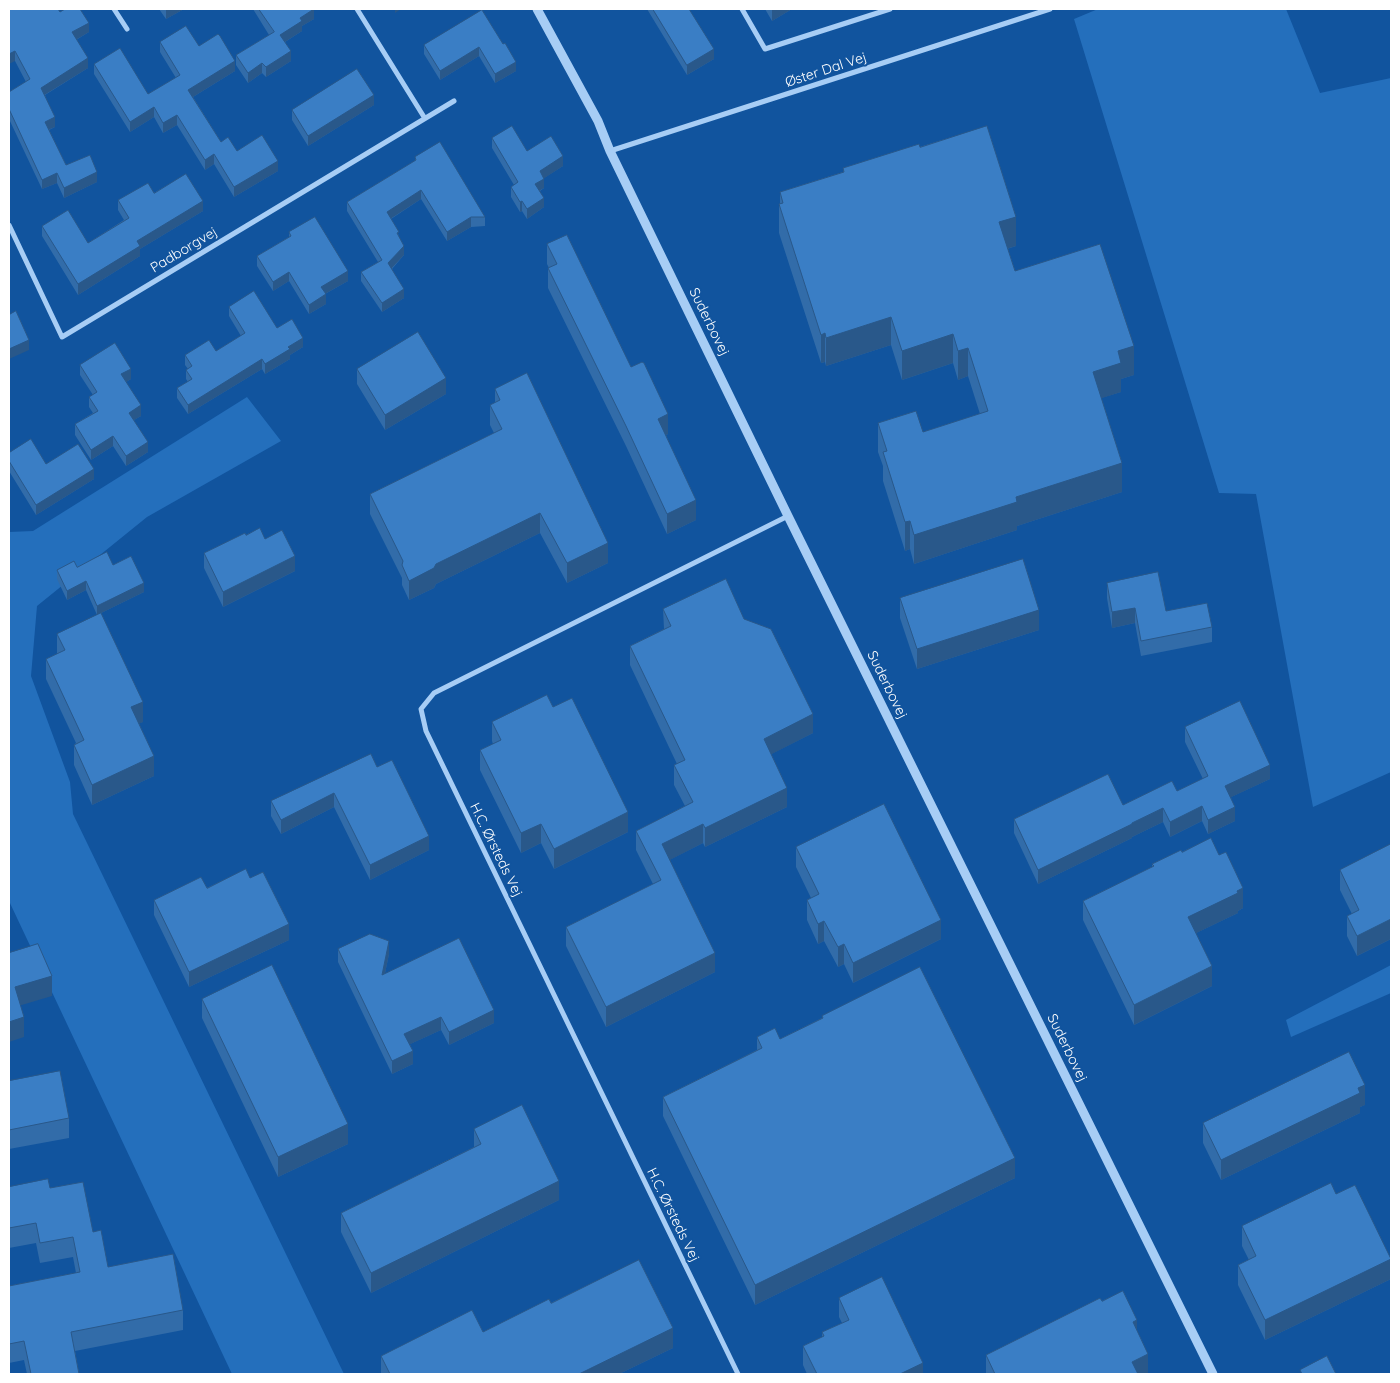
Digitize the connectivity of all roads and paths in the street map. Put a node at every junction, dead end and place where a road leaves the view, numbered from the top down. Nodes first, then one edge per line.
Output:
1 (114, 9) edge
2 (357, 9) edge
3 (537, 9) edge
4 (742, 9) edge
5 (890, 9) edge
6 (1050, 9) edge
7 (127, 29) dead end
8 (454, 101) dead end
9 (424, 117) junction
10 (610, 152) junction
11 (9, 225) edge
12 (788, 516) junction
13 (738, 1374) edge
14 (1214, 1374) edge

1 - 7 street
2 - 9 street
3 - 10 street, Suderbovej
4 - 5 street
6 - 10 street, Øster Dal Vej
8 - 9 street, Padborgvej
9 - 11 street, Padborgvej
10 - 12 street, Suderbovej
12 - 13 street, H.C. Ørsteds Vej
12 - 14 street, Suderbovej

